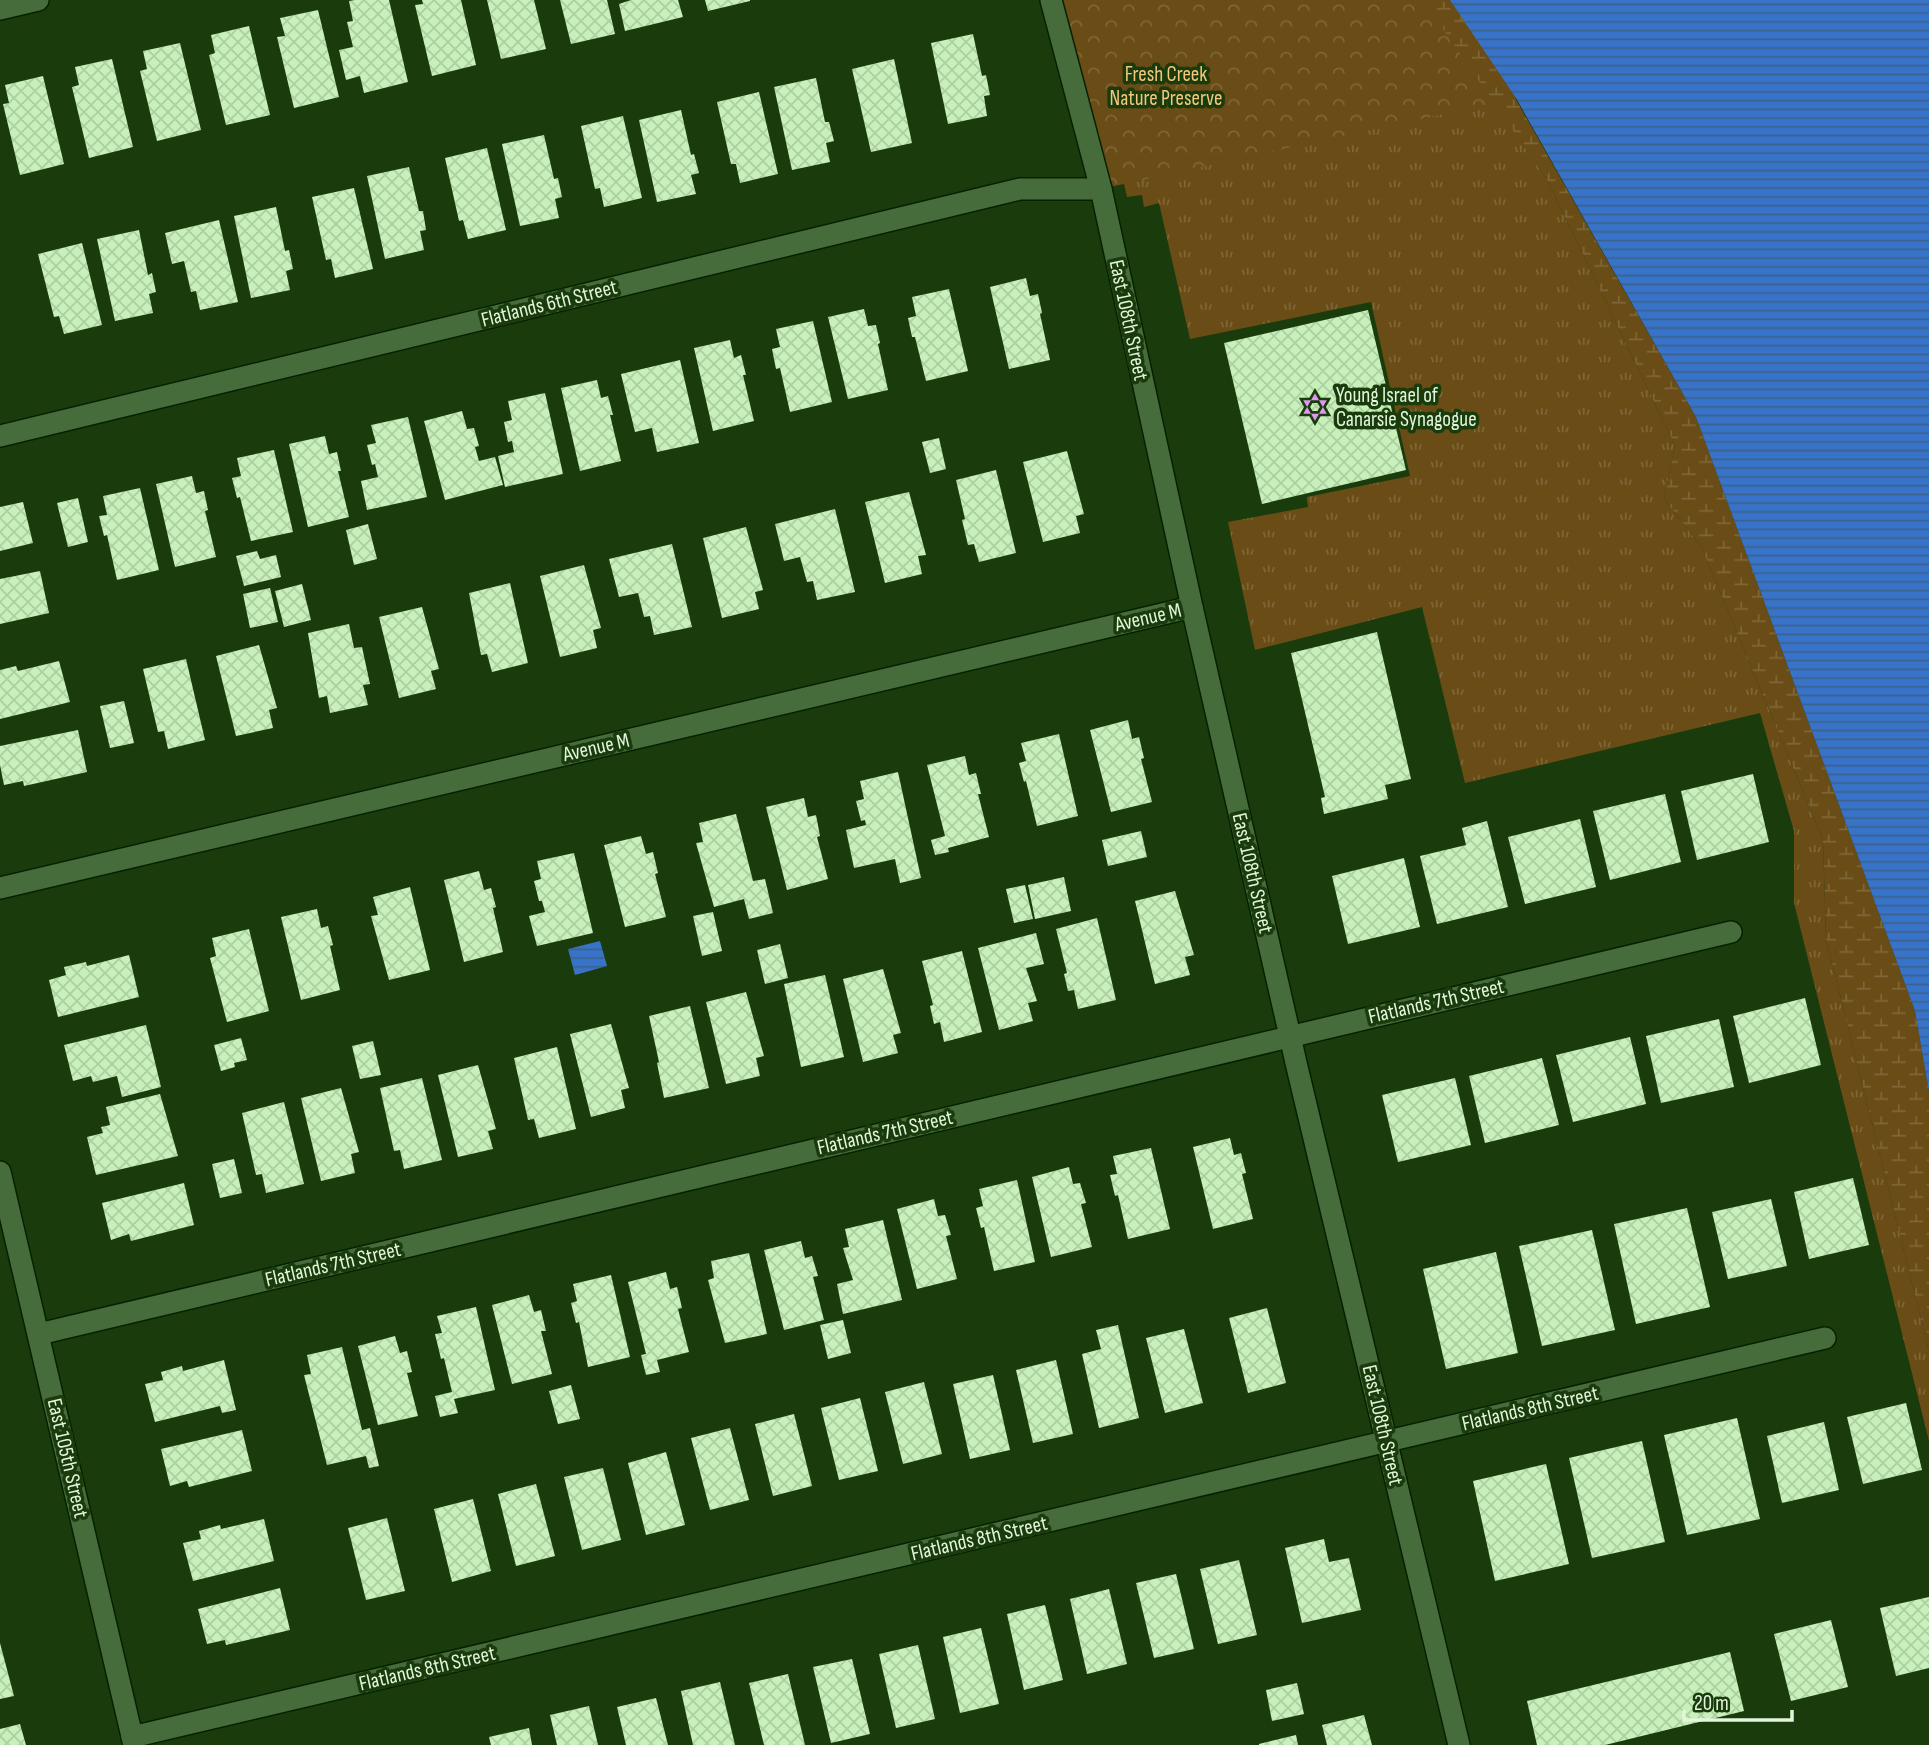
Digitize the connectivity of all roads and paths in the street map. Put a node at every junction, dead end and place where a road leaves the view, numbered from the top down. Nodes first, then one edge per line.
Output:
1 (38, 0) edge
2 (1051, 0) edge
3 (0, 9) edge
4 (1101, 189) junction
5 (0, 436) edge
6 (1192, 607) junction
7 (0, 888) edge
8 (1731, 932) dead end
9 (1290, 1035) junction
10 (0, 1172) edge
11 (39, 1334) junction
12 (1825, 1338) dead end
13 (1387, 1441) junction
14 (133, 1741) edge
15 (1459, 1745) edge

1 - 3 street
2 - 4 street, East 108th Street
4 - 5 street, Flatlands 6th Street
4 - 6 street, East 108th Street
6 - 7 street, Avenue M
6 - 9 street, East 108th Street
8 - 9 street, Flatlands 7th Street
9 - 11 street, Flatlands 7th Street
9 - 13 street, East 108th Street
10 - 11 street, East 105th Street
11 - 14 street, East 105th Street
12 - 13 street, Flatlands 8th Street
13 - 14 street, Flatlands 8th Street
13 - 15 street, East 108th Street

